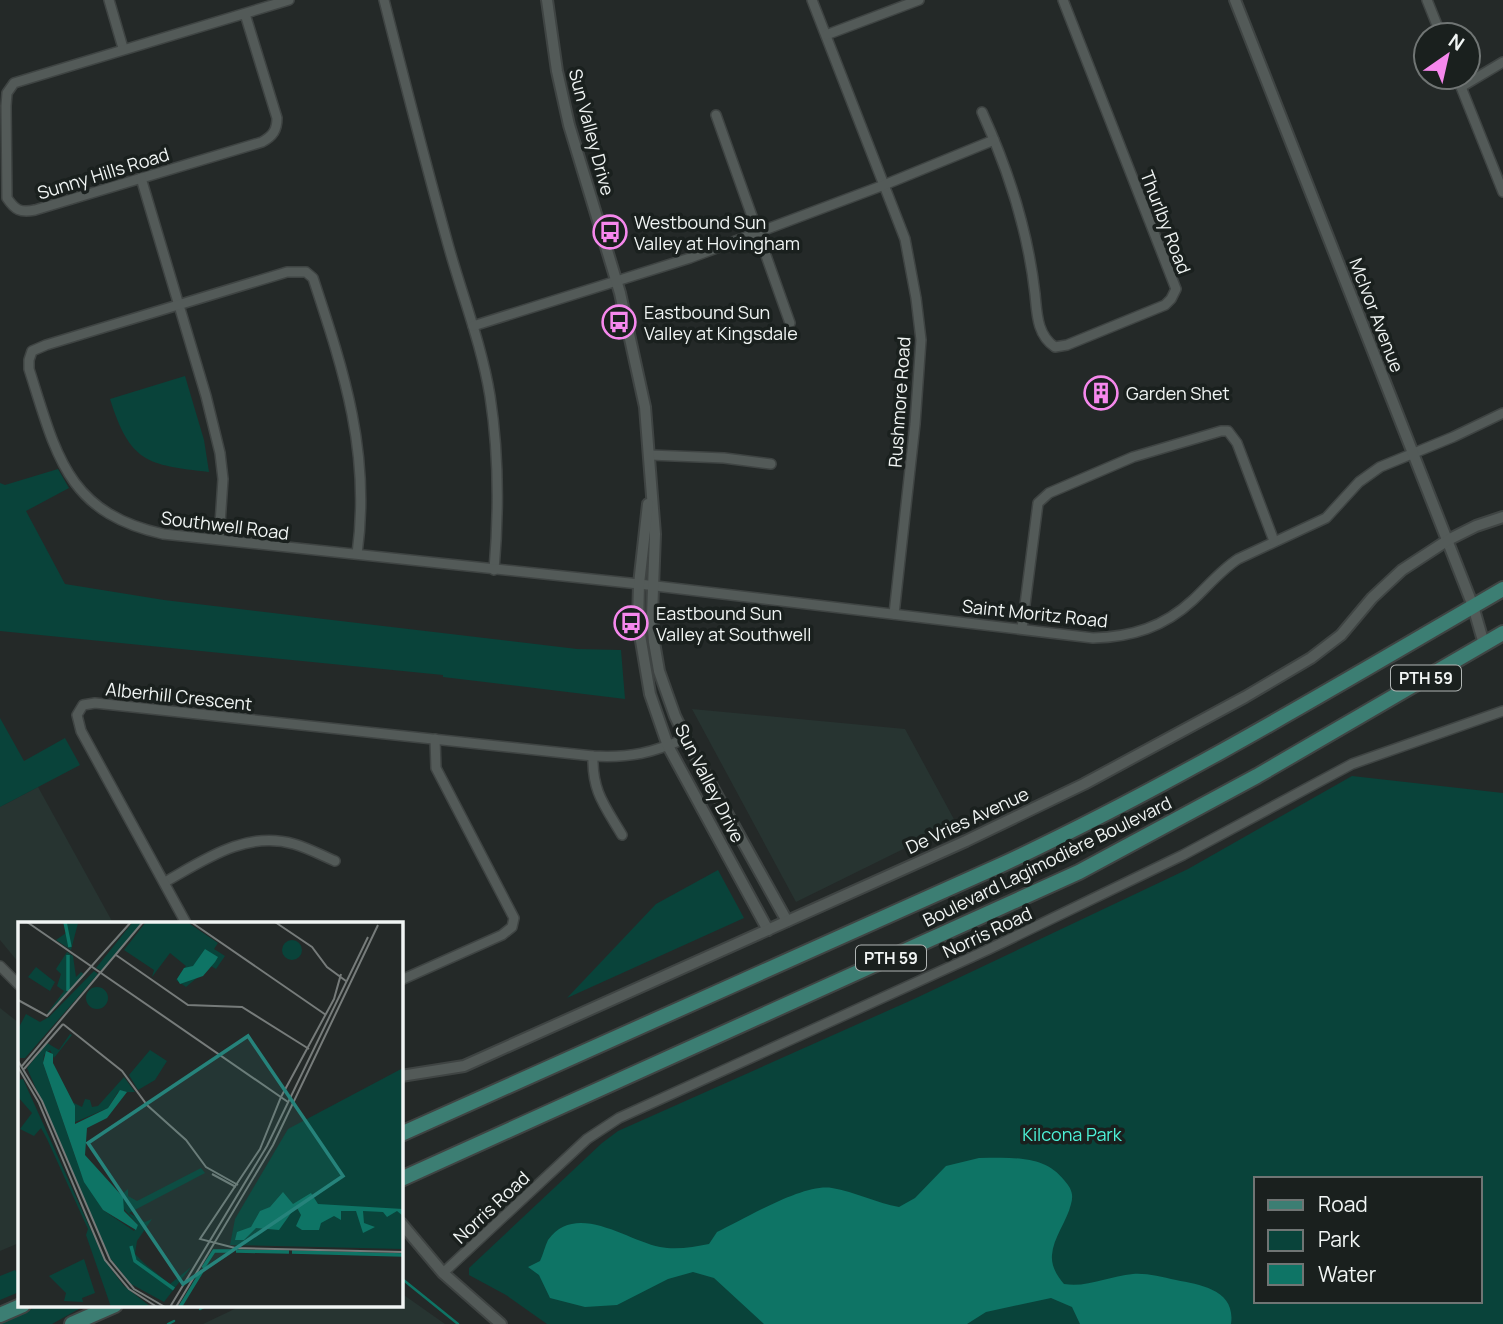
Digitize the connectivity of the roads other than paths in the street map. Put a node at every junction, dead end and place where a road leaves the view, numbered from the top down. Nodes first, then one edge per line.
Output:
1 (109, 0) edge
2 (289, 0) edge
3 (384, 0) edge
4 (547, 0) edge
5 (812, 0) edge
6 (919, 0) edge
7 (1063, 0) edge
8 (1235, 0) edge
9 (1427, 0) edge
10 (245, 14) junction
11 (1435, 21) edge
12 (826, 35) junction
13 (122, 48) junction
14 (1503, 62) edge
15 (1482, 72) edge
16 (1463, 91) edge
17 (982, 112) dead end
18 (716, 115) dead end
19 (994, 140) junction
20 (141, 178) junction
21 (884, 184) junction
22 (1503, 192) edge
23 (758, 232) junction
24 (616, 281) junction
25 (179, 305) junction
26 (790, 323) dead end
27 (473, 326) junction
28 (1503, 413) edge
29 (1412, 454) junction
30 (650, 455) junction
31 (771, 464) dead end
32 (651, 477) junction
33 (1503, 517) edge
34 (219, 539) junction
35 (1447, 540) junction
36 (1274, 541) junction
37 (357, 554) junction
38 (494, 570) junction
39 (639, 584) junction
40 (653, 586) junction
41 (1503, 589) edge
42 (1474, 606) junction
43 (894, 614) junction
44 (1022, 628) junction
45 (1503, 633) edge
46 (1484, 644) junction
47 (1503, 711) edge
48 (686, 738) junction
49 (435, 739) junction
50 (668, 746) junction
51 (593, 756) junction
52 (622, 835) dead end
53 (335, 861) dead end
54 (165, 882) junction
55 (788, 921) junction
56 (185, 922) edge
57 (768, 930) junction
58 (0, 966) edge
59 (402, 980) edge
60 (18, 984) edge
61 (402, 1076) edge
62 (402, 1134) edge
63 (402, 1179) edge
64 (402, 1224) edge
65 (443, 1273) junction
66 (21, 1306) edge
67 (113, 1306) edge
68 (0, 1315) edge
69 (72, 1324) edge
70 (501, 1324) edge

1 - 13 street
2 - 10 street, Sunny Hills Road
3 - 27 street
4 - 24 street, Sun Valley Drive
5 - 12 street, Rushmore Road
6 - 12 street
7 - 19 street, Thurlby Road
8 - 29 street, McIvor Avenue
9 - 11 street
10 - 13 street, Sunny Hills Road
10 - 20 street, Sunny Hills Road
12 - 21 street, Rushmore Road
13 - 20 street, Sunny Hills Road
14 - 15 street
16 - 22 street
17 - 19 street, Thurlby Road
18 - 23 street
19 - 21 street
20 - 25 street
21 - 23 street
21 - 43 street, Rushmore Road
23 - 24 street
23 - 26 street
24 - 27 street
24 - 30 street, Sun Valley Drive
25 - 34 street
25 - 34 street, Southwell Road
25 - 37 street, Southwell Road
27 - 38 street
28 - 29 street, Saint Moritz Road
29 - 35 street, McIvor Avenue
29 - 36 street, Saint Moritz Road
30 - 31 street
30 - 32 street, Sun Valley Drive
32 - 39 street, Sun Valley Drive
32 - 40 street, Sun Valley Drive
33 - 35 street, De Vries Avenue
34 - 37 street, Southwell Road
35 - 42 street, McIvor Avenue
35 - 55 street, De Vries Avenue
36 - 44 street, Saint Moritz Road
36 - 44 street
37 - 38 street, Southwell Road
38 - 39 street, Southwell Road
39 - 40 street, Saint Moritz Road
39 - 50 street, Sun Valley Drive
40 - 43 street, Saint Moritz Road
40 - 48 street, Sun Valley Drive
41 - 42 main road, Boulevard Lagimodière Boulevard / PTH 59
42 - 46 street, McIvor Avenue
42 - 62 main road, Boulevard Lagimodière Boulevard / PTH 59
43 - 44 street, Saint Moritz Road
45 - 46 main road, Boulevard Lagimodière Boulevard / PTH 59
46 - 63 main road, Boulevard Lagimodière Boulevard / PTH 59
47 - 65 street, Norris Road
48 - 50 street, Alberhill Crescent
48 - 55 street, Sun Valley Drive
49 - 51 street, Alberhill Crescent
49 - 54 street, Alberhill Crescent
49 - 59 street
50 - 51 street, Alberhill Crescent
50 - 57 street, Sun Valley Drive
51 - 52 street
53 - 54 street
54 - 56 street, Alberhill Crescent
55 - 57 street, De Vries Avenue
57 - 61 street, De Vries Avenue
58 - 60 street
64 - 65 street
65 - 70 street
66 - 68 main road
67 - 69 main road

